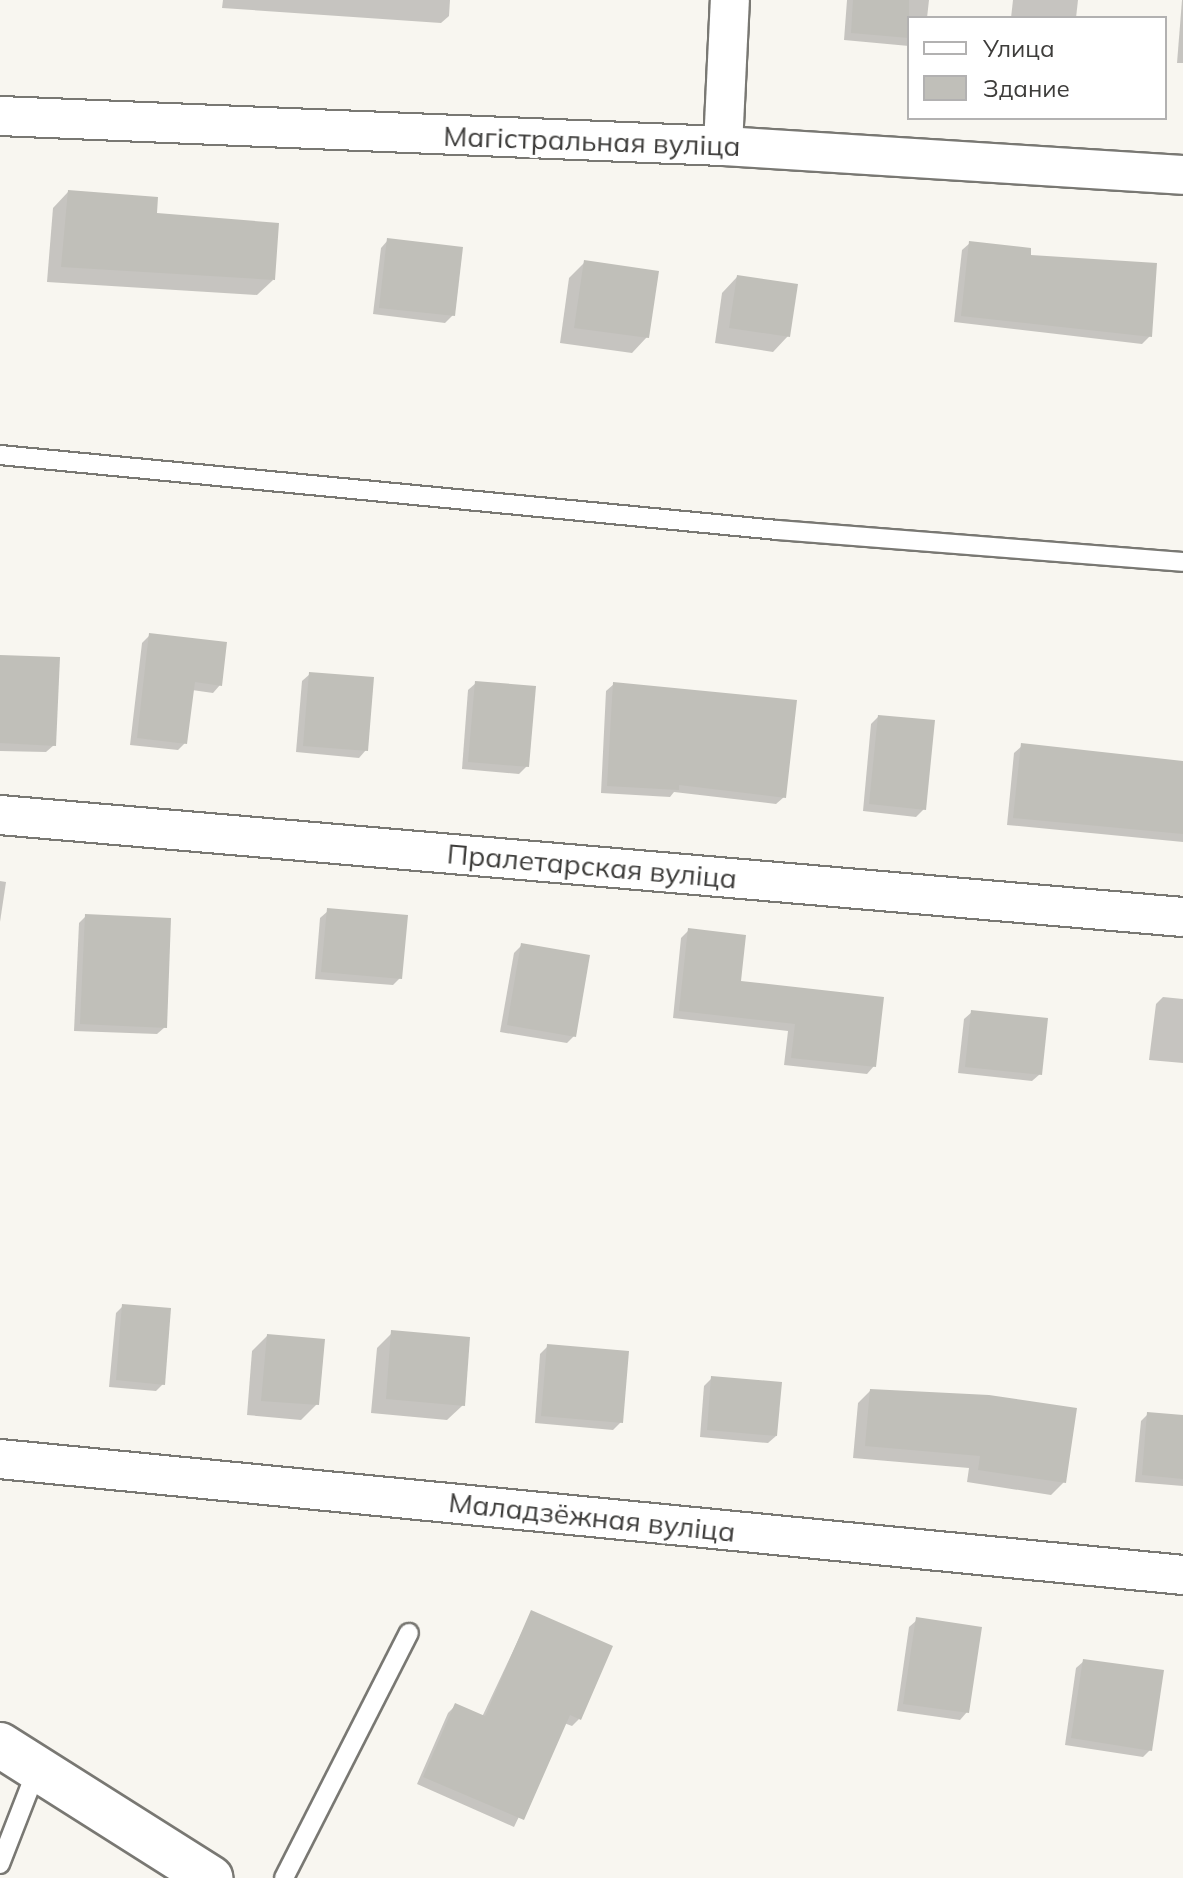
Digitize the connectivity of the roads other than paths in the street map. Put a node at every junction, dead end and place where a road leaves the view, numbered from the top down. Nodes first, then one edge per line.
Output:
1 (730, 0) edge
2 (0, 116) edge
3 (723, 146) junction
4 (1183, 175) edge
5 (0, 455) edge
6 (1183, 562) edge
7 (0, 815) edge
8 (1183, 917) edge
9 (0, 1459) edge
10 (1183, 1575) edge
11 (409, 1633) dead end
12 (0, 1745) edge
13 (37, 1769) junction
14 (0, 1864) edge
15 (210, 1878) edge
16 (284, 1878) edge

1 - 3 street
2 - 3 street, Магістральная вуліца
3 - 4 street, Магістральная вуліца
5 - 6 lane
7 - 8 street, Пралетарская вуліца
9 - 10 street, Маладзёжная вуліца
11 - 16 lane
12 - 13 main road
13 - 14 lane
13 - 15 main road

